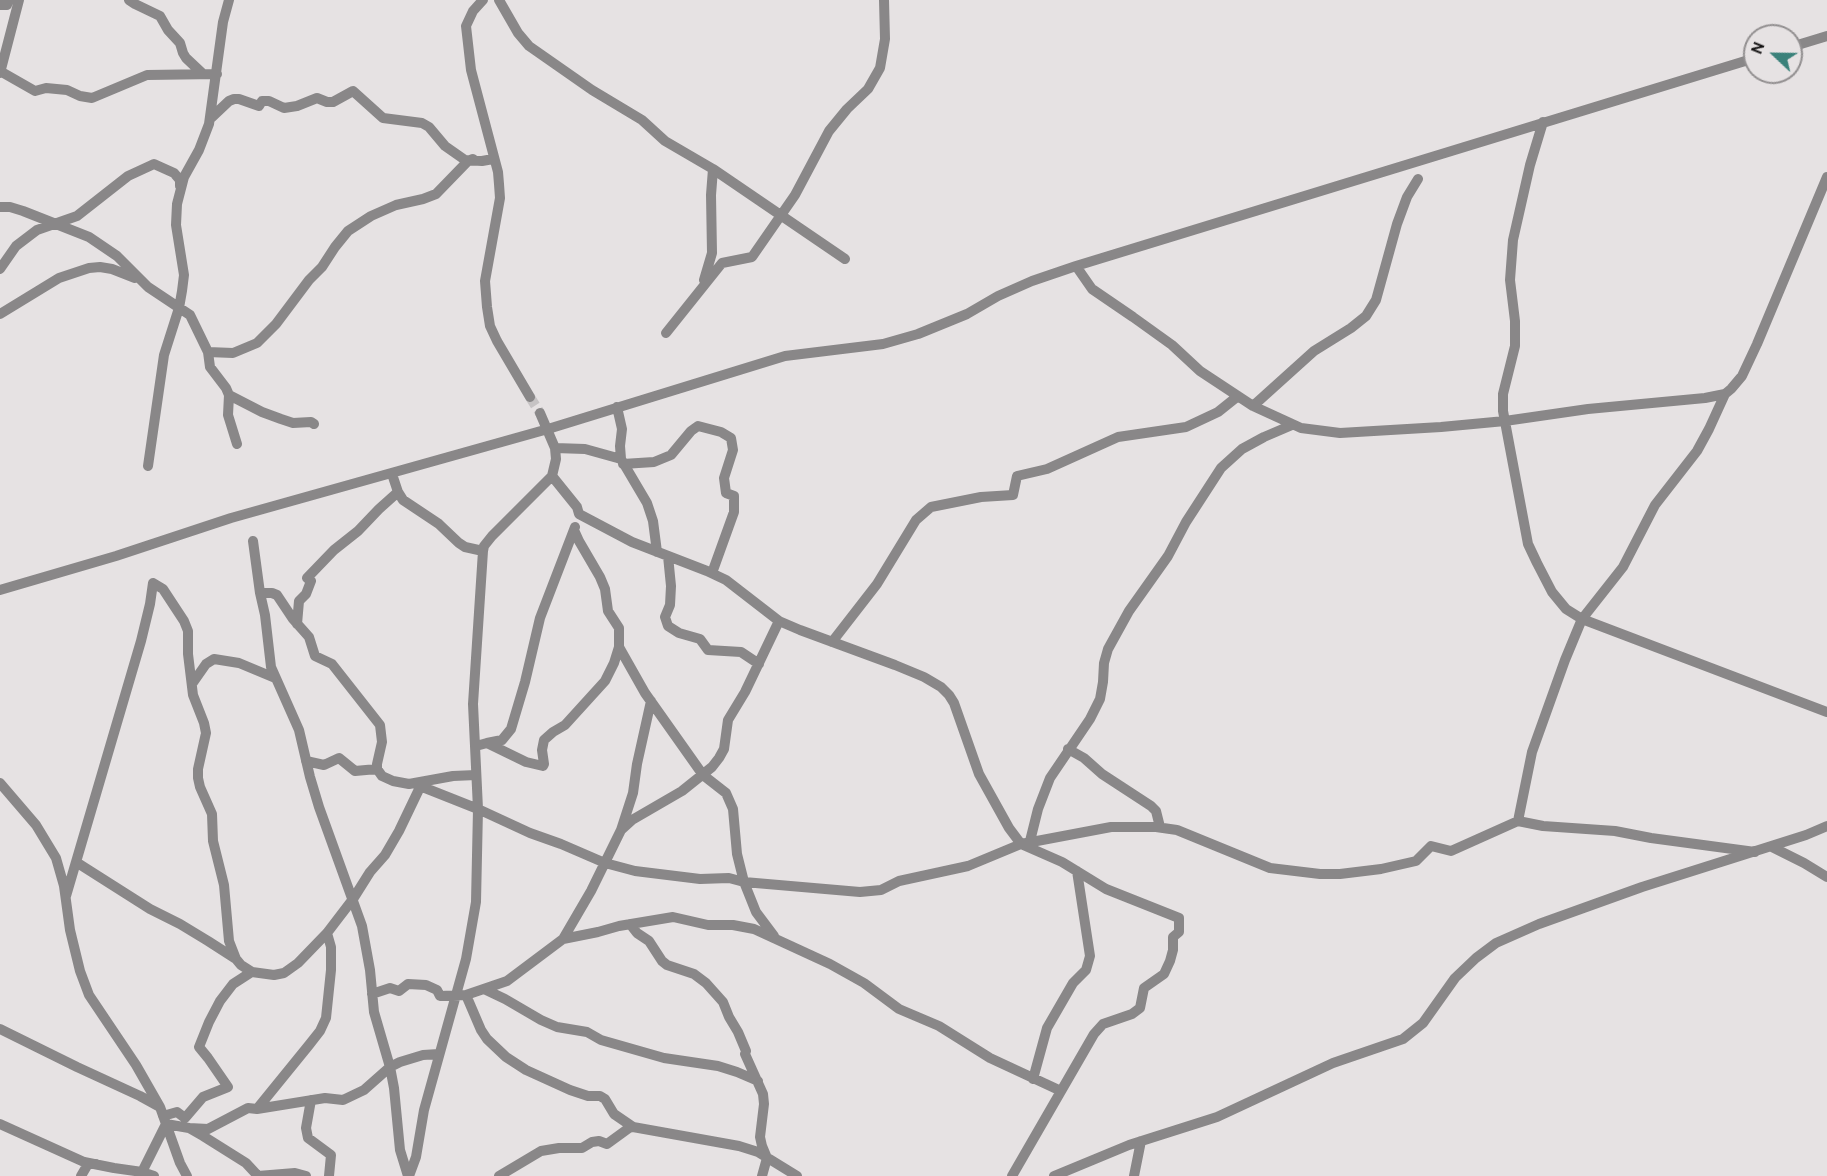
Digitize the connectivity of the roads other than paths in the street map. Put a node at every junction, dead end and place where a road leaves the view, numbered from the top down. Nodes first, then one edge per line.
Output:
1 (9, 0) edge
2 (19, 0) edge
3 (129, 0) edge
4 (229, 0) edge
5 (483, 0) edge
6 (499, 0) edge
7 (884, 0) edge
8 (0, 5) edge
9 (1827, 36) edge
10 (1803, 43) edge
11 (1743, 62) edge
12 (0, 72) edge
13 (203, 74) junction
14 (216, 74) junction
15 (211, 118) junction
16 (1543, 122) junction
17 (473, 159) junction
18 (493, 159) junction
19 (713, 169) junction
20 (1827, 177) edge
21 (1418, 179) dead end
22 (180, 190) junction
23 (0, 207) edge
24 (780, 216) junction
25 (57, 223) junction
26 (845, 259) dead end
27 (1076, 266) junction
28 (0, 269) edge
29 (138, 279) junction
30 (698, 291) junction
31 (180, 308) junction
32 (0, 314) edge
33 (666, 333) dead end
34 (208, 352) junction
35 (229, 394) junction
36 (1725, 394) junction
37 (1238, 396) junction
38 (530, 397) tunnel mouth
39 (1253, 406) junction
40 (617, 407) junction
41 (540, 413) tunnel mouth
42 (1505, 421) junction
43 (314, 424) dead end
44 (1292, 425) junction
45 (548, 429) junction
46 (237, 444) dead end
47 (555, 448) junction
48 (622, 461) junction
49 (148, 466) dead end
50 (392, 474) junction
51 (552, 476) junction
52 (398, 492) junction
53 (579, 514) junction
54 (574, 530) junction
55 (253, 541) dead end
56 (483, 551) junction
57 (657, 552) junction
58 (668, 556) junction
59 (712, 573) junction
60 (0, 590) edge
61 (260, 593) junction
62 (1582, 619) junction
63 (779, 621) junction
64 (297, 624) junction
65 (832, 642) junction
66 (619, 648) junction
67 (759, 664) junction
68 (275, 678) junction
69 (192, 684) junction
70 (651, 701) junction
71 (1827, 712) edge
72 (481, 744) junction
73 (1068, 748) junction
74 (306, 761) junction
75 (377, 769) junction
76 (476, 775) junction
77 (703, 775) junction
78 (0, 783) edge
79 (421, 785) junction
80 (478, 809) junction
81 (1518, 821) junction
82 (1827, 826) edge
83 (1160, 827) junction
84 (621, 830) junction
85 (1026, 843) junction
86 (1772, 847) junction
87 (1755, 852) junction
88 (76, 862) junction
89 (605, 863) junction
90 (1077, 871) junction
91 (1827, 877) edge
92 (744, 882) junction
93 (66, 896) junction
94 (353, 899) junction
95 (630, 924) junction
96 (327, 933) junction
97 (775, 938) junction
98 (563, 939) junction
99 (236, 959) junction
100 (249, 973) dead end
101 (484, 989) junction
102 (372, 994) junction
103 (462, 995) junction
104 (0, 1029) edge
105 (439, 1054) junction
106 (390, 1067) junction
107 (1033, 1079) junction
108 (758, 1081) junction
109 (1061, 1091) junction
110 (310, 1100) junction
111 (257, 1109) junction
112 (163, 1116) junction
113 (0, 1124) edge
114 (633, 1126) junction
115 (189, 1128) junction
116 (1141, 1142) junction
117 (767, 1158) junction
118 (102, 1164) junction
119 (142, 1172) junction
120 (81, 1176) edge
121 (154, 1176) edge
122 (187, 1176) edge
123 (306, 1176) edge
124 (330, 1176) edge
125 (409, 1176) edge
126 (500, 1176) edge
127 (762, 1176) edge
128 (797, 1176) edge
129 (1012, 1176) edge
130 (1054, 1176) edge
131 (1134, 1176) edge

1 - 8 street
2 - 12 street
3 - 13 street
4 - 14 street
5 - 18 street
6 - 19 street
7 - 24 street
9 - 10 street
11 - 16 street
12 - 13 street
13 - 14 street
14 - 15 street
15 - 17 street
15 - 22 street
16 - 27 street
16 - 42 street
17 - 18 street
17 - 34 street
18 - 38 street
19 - 24 street
19 - 30 street
20 - 36 street
21 - 39 street
22 - 25 street
22 - 31 street
23 - 25 street
24 - 26 street
24 - 30 street
25 - 28 street
25 - 29 street
27 - 37 street
27 - 40 street
29 - 31 street
29 - 32 street
30 - 33 street
31 - 34 street
31 - 49 street
34 - 35 street
35 - 43 street
35 - 46 street
36 - 42 street
36 - 62 street
37 - 39 street
37 - 65 street
39 - 44 street
40 - 45 street
40 - 48 street
41 - 45 street
42 - 44 street
42 - 62 street
44 - 73 street
45 - 47 street
45 - 50 street
47 - 48 street
47 - 51 street
48 - 57 street
48 - 59 street
50 - 52 street
50 - 60 street
51 - 53 street
51 - 56 street
52 - 56 street
52 - 64 street
53 - 54 street
53 - 57 street
54 - 66 street
54 - 72 street
55 - 61 street
56 - 72 street
57 - 58 street
58 - 59 street
58 - 67 street
59 - 63 street
61 - 64 street
61 - 68 street
62 - 71 street
62 - 81 street
63 - 65 street
63 - 67 street
64 - 75 street
65 - 85 street
66 - 70 street
66 - 72 street
67 - 77 street
68 - 69 street
68 - 74 street
69 - 88 street
69 - 99 street
70 - 77 street
70 - 84 street
72 - 76 street
73 - 83 street
73 - 85 street
74 - 75 street
74 - 94 street
75 - 79 street
76 - 79 street
76 - 80 street
77 - 84 street
77 - 92 street
78 - 93 street
79 - 80 street
79 - 94 street
80 - 89 street
80 - 103 street
81 - 83 street
81 - 87 street
82 - 86 street
83 - 85 street
84 - 89 street
85 - 90 street
85 - 92 street
86 - 87 street
86 - 91 street
87 - 116 street
88 - 93 street
88 - 99 street
89 - 92 street
89 - 98 street
90 - 107 street
90 - 109 street
92 - 97 street
93 - 112 street
94 - 96 street
94 - 102 street
95 - 97 street
95 - 98 street
95 - 108 street
96 - 99 street
96 - 111 street
97 - 107 street
98 - 101 street
100 - 112 street
101 - 103 street
101 - 108 street
102 - 103 street
102 - 106 street
103 - 105 street
103 - 114 street
104 - 112 street
105 - 106 street
105 - 125 street
106 - 110 street
106 - 125 street
107 - 109 street
108 - 117 street
109 - 129 street
110 - 111 street
110 - 124 street
111 - 115 street
112 - 115 street
112 - 119 street
112 - 122 street
113 - 118 street
114 - 117 street
114 - 126 street
115 - 123 street
116 - 130 street
116 - 131 street
117 - 127 street
117 - 128 street
118 - 119 street
118 - 120 street
119 - 121 street

